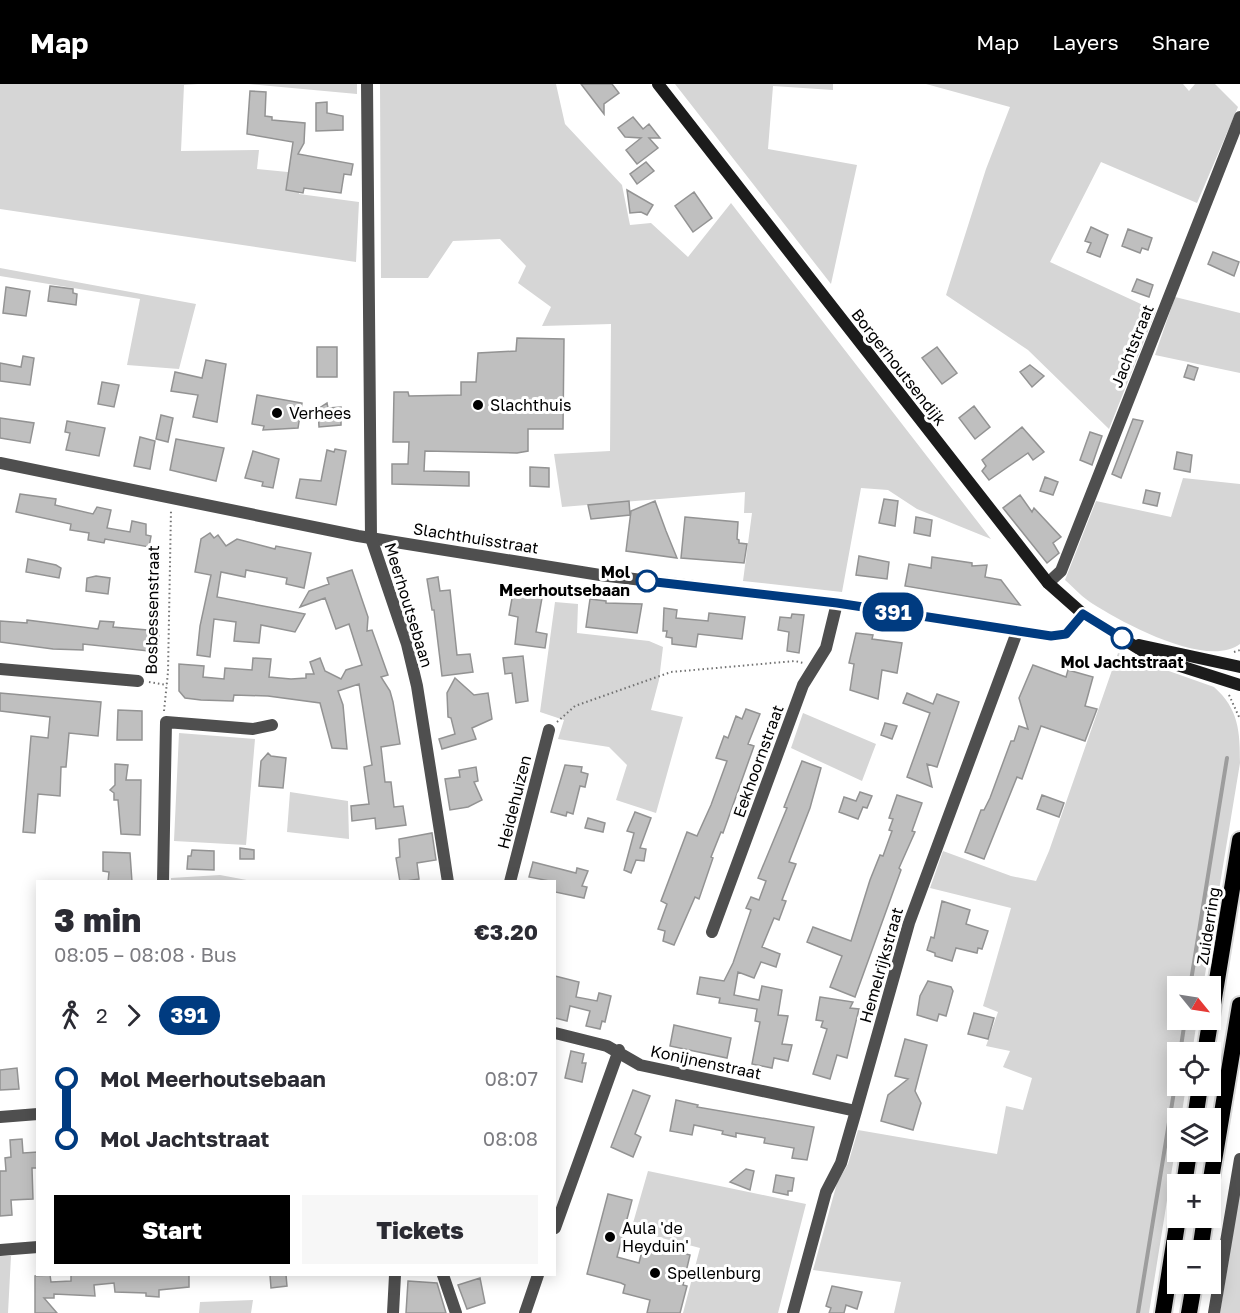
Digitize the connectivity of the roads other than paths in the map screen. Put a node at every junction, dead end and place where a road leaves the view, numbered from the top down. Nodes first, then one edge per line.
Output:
1 (367, 84) edge
2 (658, 84) edge
3 (1240, 117) edge
4 (0, 464) edge
5 (371, 538) junction
6 (1048, 583) junction
7 (837, 603) junction
8 (1083, 614) junction
9 (1017, 632) junction
10 (1136, 645) junction
11 (1240, 667) edge
12 (0, 669) edge
13 (138, 681) road end
14 (1240, 685) edge
15 (272, 724) dead end
16 (549, 730) road end
17 (1240, 840) edge
18 (163, 880) edge
19 (448, 880) edge
20 (511, 880) edge
21 (712, 932) dead end
22 (1240, 1005) edge
23 (556, 1033) edge
24 (1207, 1042) edge
25 (619, 1050) junction
26 (856, 1111) junction
27 (36, 1114) edge
28 (0, 1117) edge
29 (1240, 1159) edge
30 (1212, 1174) edge
31 (556, 1225) edge
32 (1176, 1228) edge
33 (36, 1247) edge
34 (0, 1250) edge
35 (395, 1276) edge
36 (443, 1276) edge
37 (538, 1276) edge
38 (1193, 1294) edge
39 (393, 1313) edge
40 (456, 1313) edge
41 (525, 1313) edge
42 (793, 1313) edge
43 (1163, 1313) edge
44 (1190, 1313) edge
45 (1214, 1313) edge

1 - 5 street, Meerhoutsebaan
2 - 6 main road, Borgerhoutsendijk
3 - 6 street, Jachtstraat
4 - 5 street, Slachthuisstraat
5 - 7 street, Slachthuisstraat
5 - 19 street, Meerhoutsebaan
6 - 8 main road, Borgerhoutsendijk
7 - 9 street, Slachthuisstraat
7 - 21 street, Eekhoornstraat
8 - 9 street, Slachthuisstraat
8 - 10 main road, Borgerhoutsendijk
9 - 26 street, Hemelrijkstraat
10 - 11 main road, Borgerhoutsendijk
10 - 14 main road, Borgerhoutsendijk
12 - 13 street
15 - 18 street
16 - 20 street, Heidehuizen
17 - 24 highway, Zuiderring
22 - 30 highway
23 - 25 street, Konijnenstraat
25 - 26 street, Konijnenstraat
25 - 31 street
26 - 42 street, Hemelrijkstraat
27 - 28 street
29 - 45 street
32 - 43 highway
33 - 34 street
35 - 39 street
36 - 40 street
37 - 41 street
38 - 44 highway

